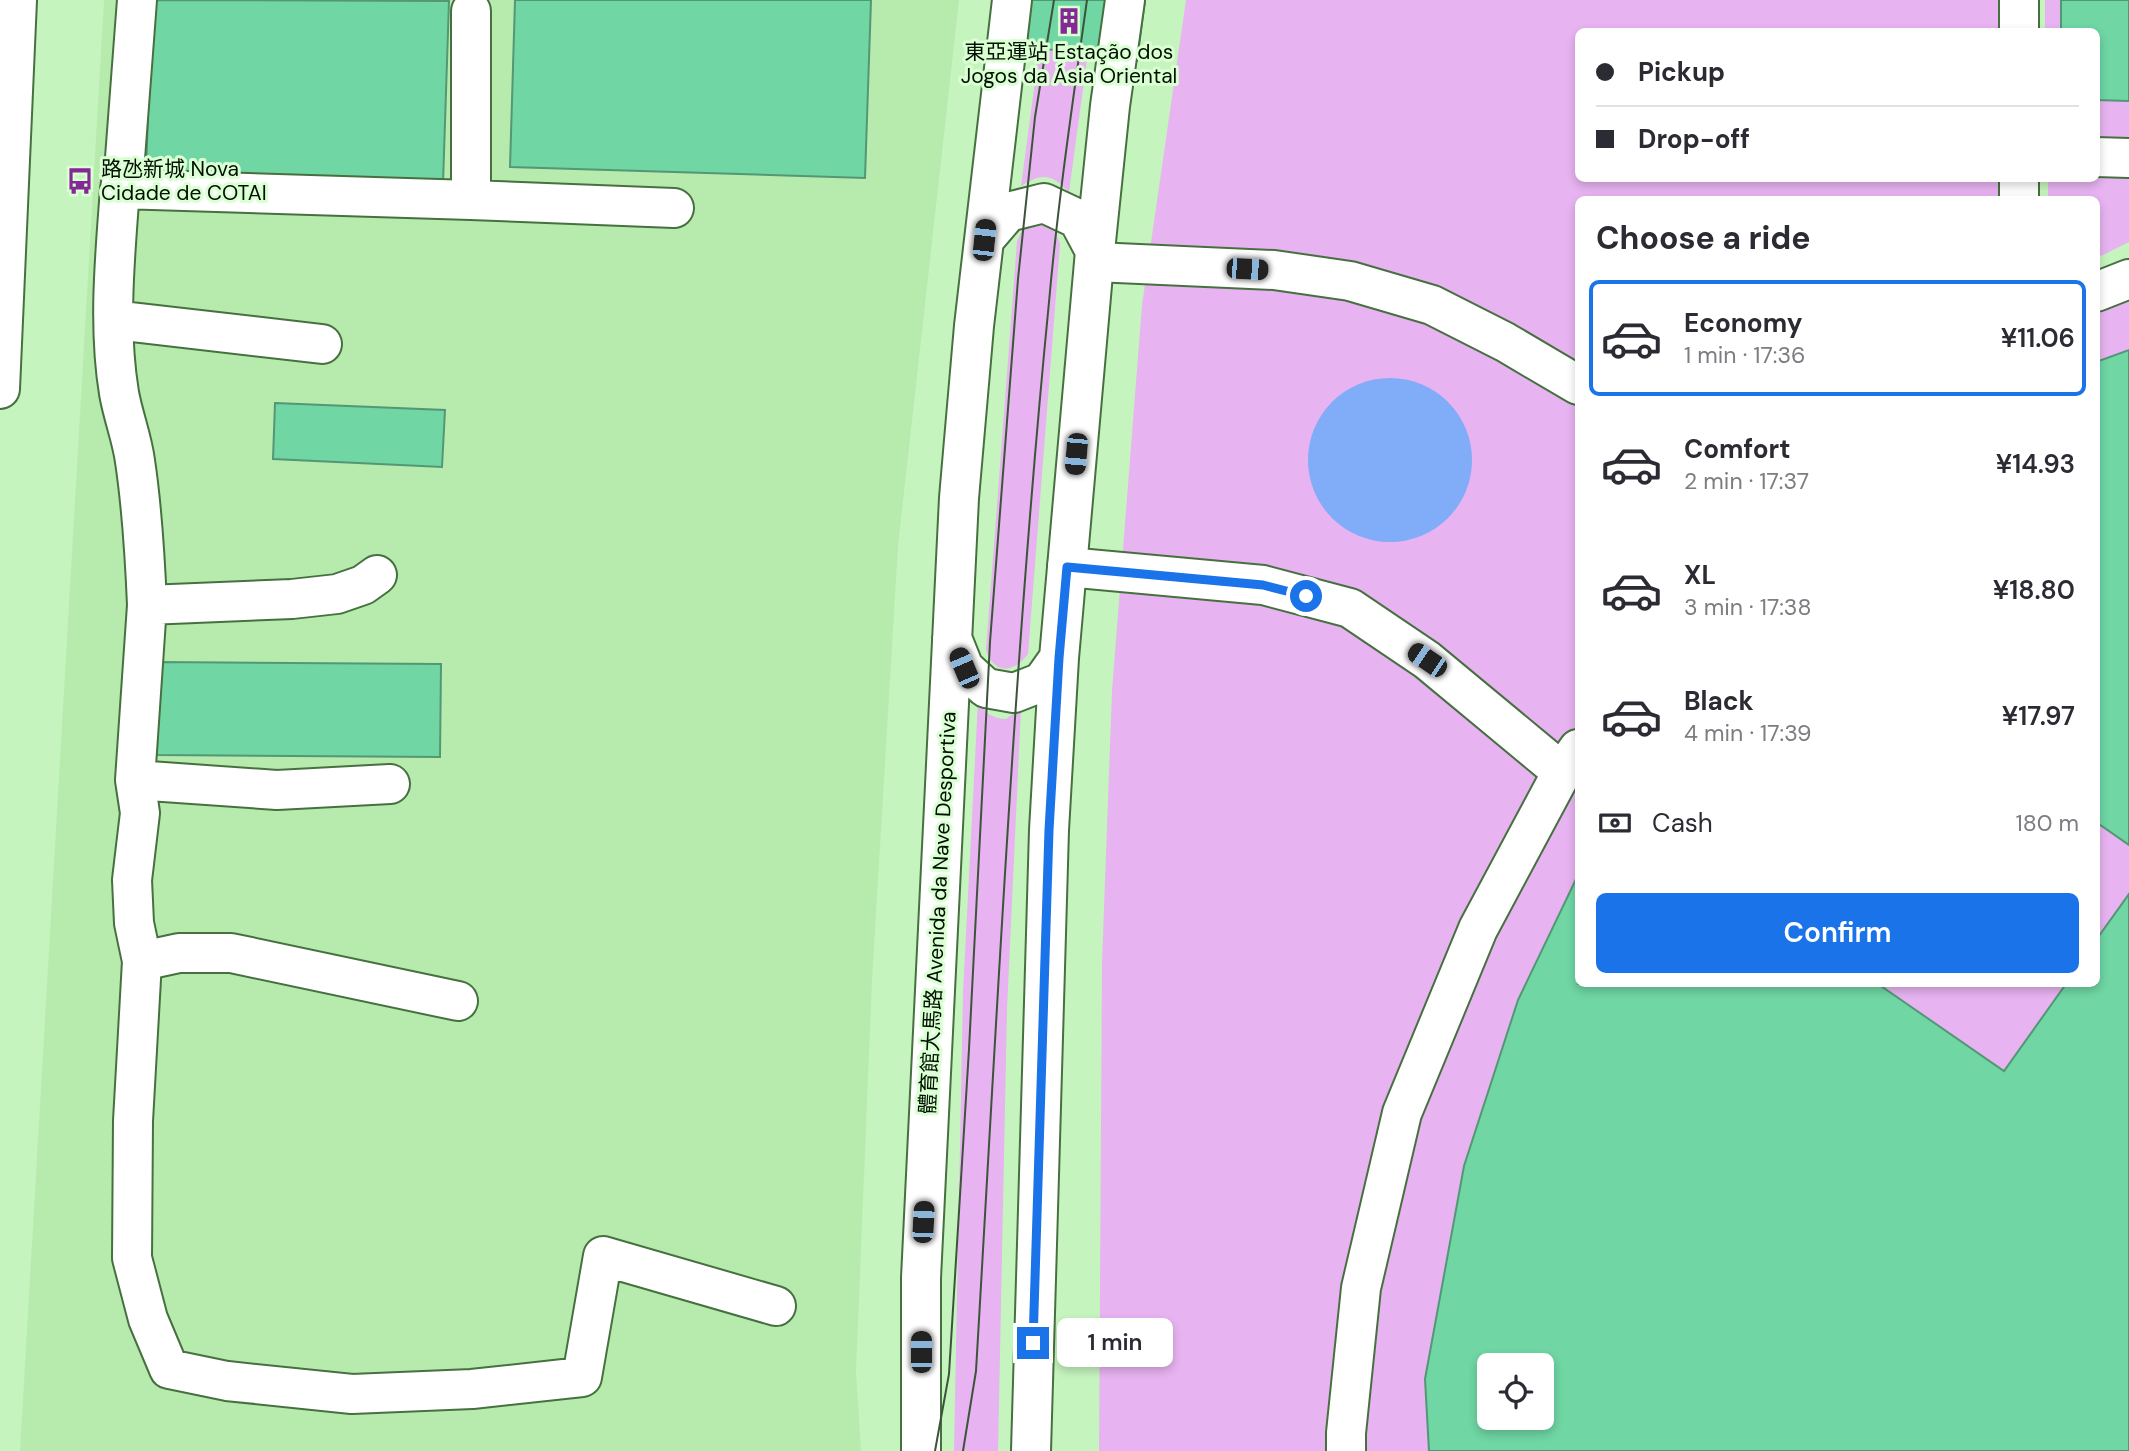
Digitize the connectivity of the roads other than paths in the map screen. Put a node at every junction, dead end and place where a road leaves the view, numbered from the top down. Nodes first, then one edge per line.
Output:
1 (17, 0) edge
2 (137, 0) edge
3 (1012, 0) edge
4 (1125, 0) edge
5 (2019, 0) edge
6 (471, 11) dead end
7 (2019, 28) edge
8 (2100, 157) edge
9 (2129, 158) edge
10 (120, 189) junction
11 (471, 200) junction
12 (674, 208) dead end
13 (984, 240) junction
14 (1095, 257) junction
15 (2129, 279) edge
16 (2100, 290) edge
17 (114, 320) junction
18 (322, 344) dead end
19 (1575, 383) edge
20 (0, 389) edge
21 (1067, 567) junction
22 (377, 575) dead end
23 (147, 605) junction
24 (952, 638) junction
25 (1059, 658) junction
26 (1570, 760) edge
27 (135, 780) junction
28 (390, 784) dead end
29 (142, 961) junction
30 (458, 1001) dead end
31 (776, 1306) dead end
32 (921, 1451) edge
33 (1031, 1451) edge
34 (1346, 1451) edge

1 - 20 main road
2 - 10 main road
3 - 13 main road, 體育館大馬路 Avenida da Nave Desportiva
4 - 14 main road
5 - 7 main road
6 - 11 main road
8 - 9 main road
10 - 11 main road
10 - 17 main road
11 - 12 main road
13 - 14 main road
13 - 24 main road, 體育館大馬路 Avenida da Nave Desportiva
14 - 19 main road
14 - 21 main road
15 - 16 main road
17 - 18 main road
17 - 23 main road
21 - 25 main road
21 - 26 main road
22 - 23 main road
23 - 27 main road
24 - 25 main road
24 - 32 main road, 體育館大馬路 Avenida da Nave Desportiva
25 - 33 main road
26 - 34 main road
27 - 28 main road
27 - 29 main road
29 - 30 main road
29 - 31 main road

